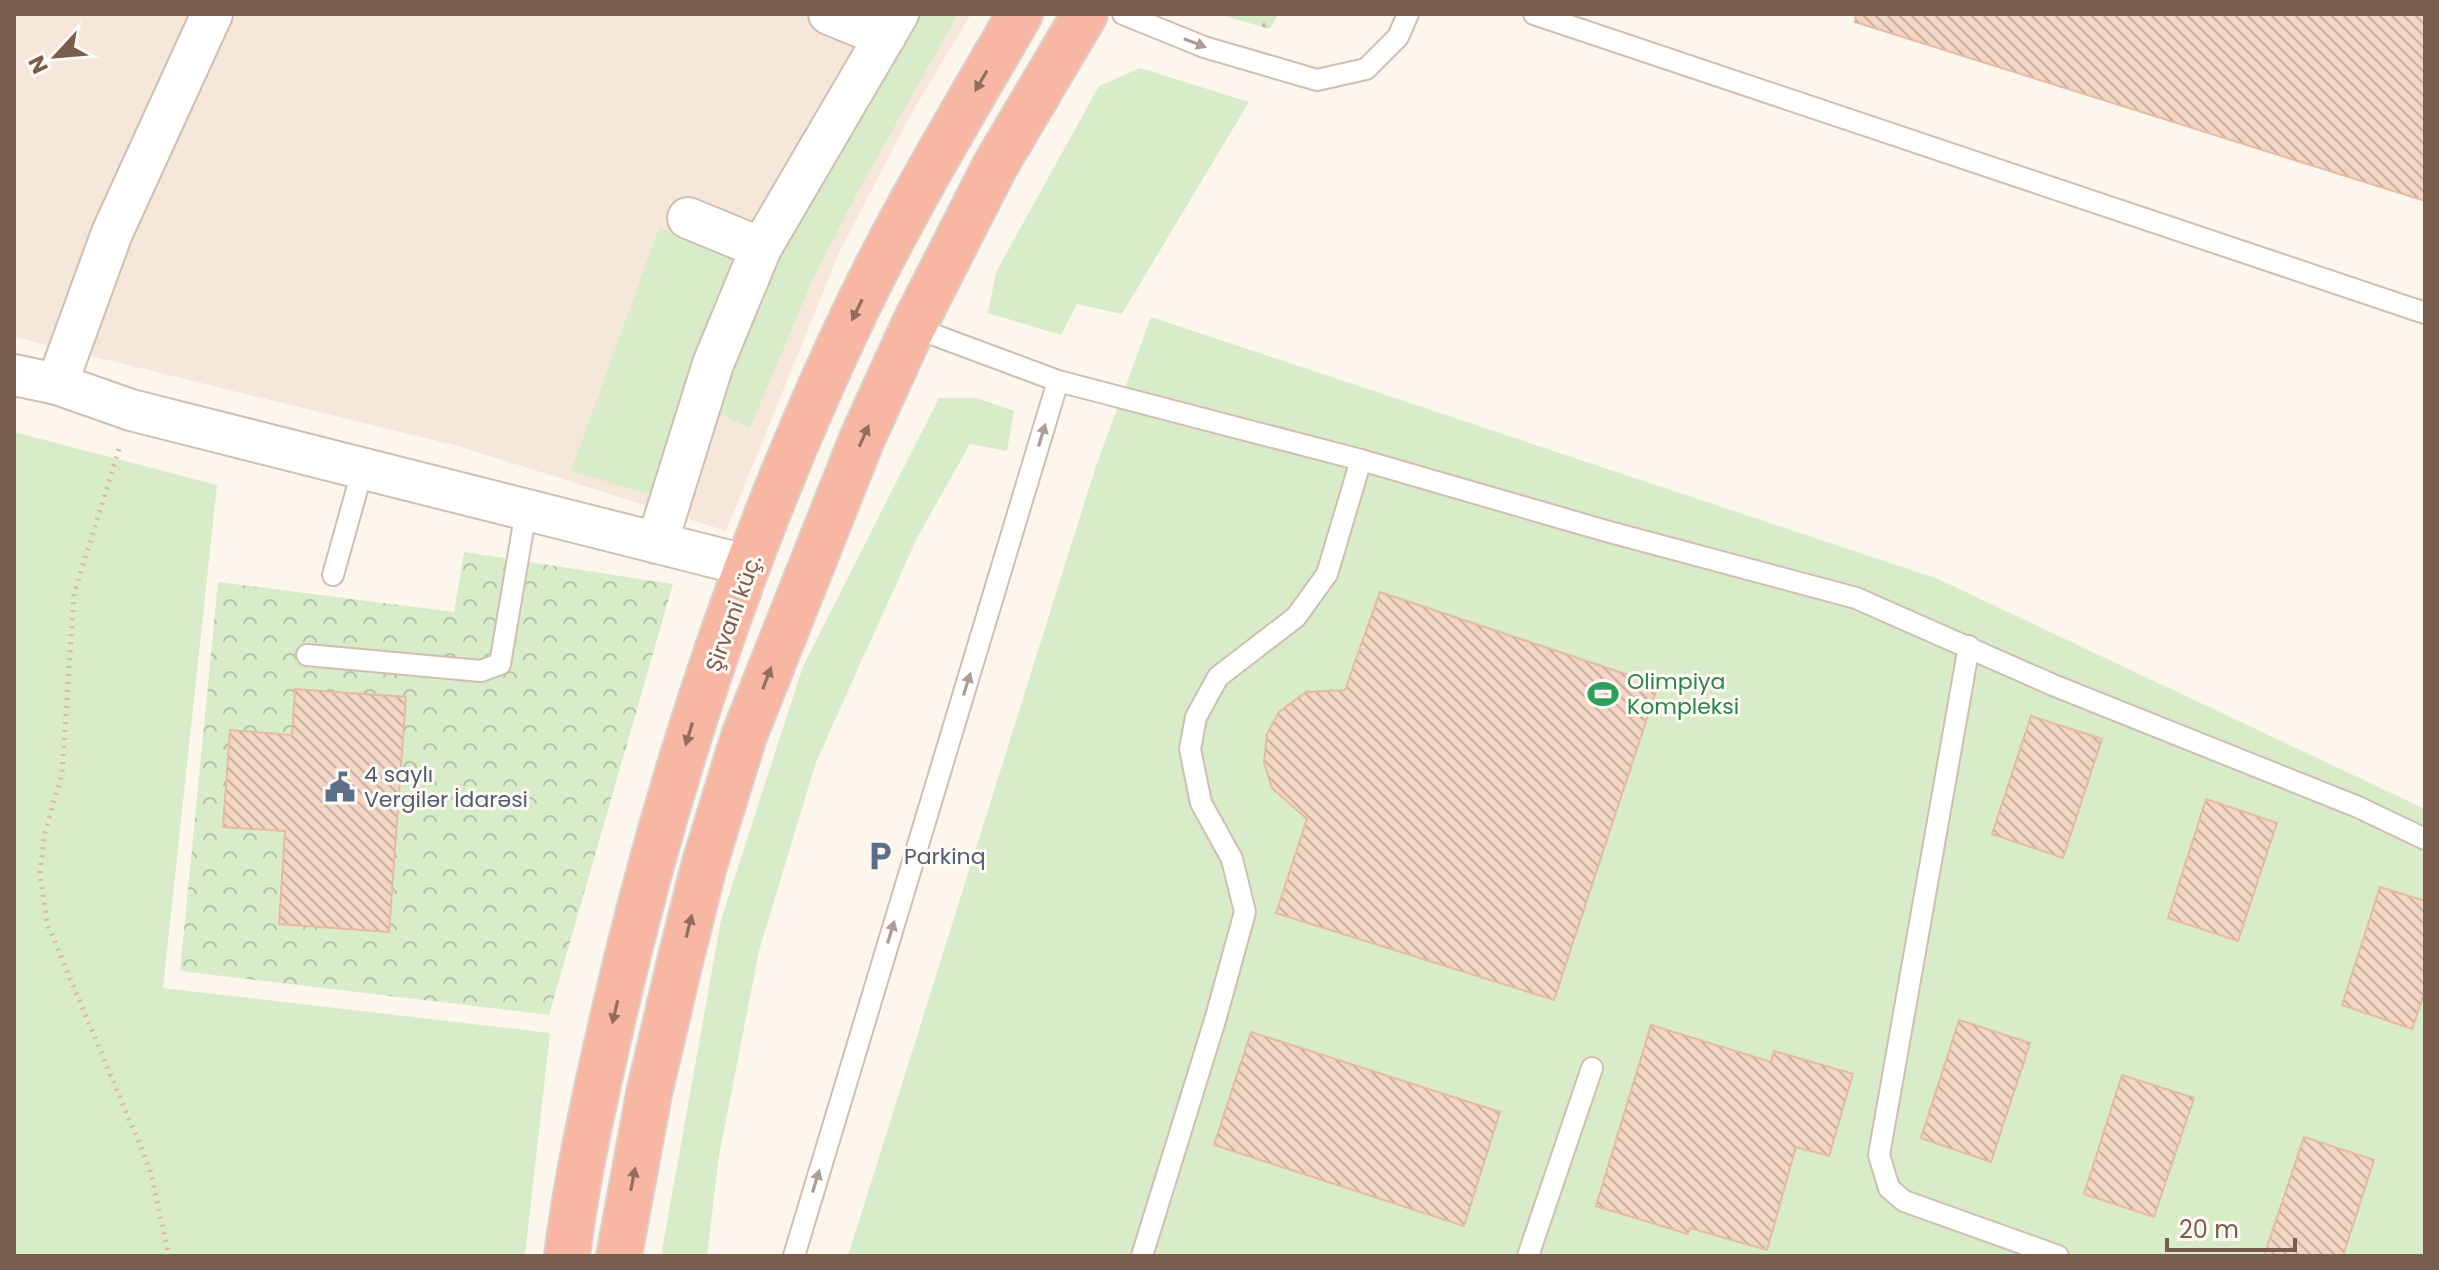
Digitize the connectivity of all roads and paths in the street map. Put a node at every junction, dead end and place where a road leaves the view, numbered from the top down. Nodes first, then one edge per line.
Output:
1 (212, 14) edge
2 (829, 14) edge
3 (1020, 14) edge
4 (1085, 14) edge
5 (1123, 14) edge
6 (1408, 14) edge
7 (1534, 14) edge
8 (891, 25) edge
9 (688, 218) dead end
10 (761, 248) junction
11 (2425, 313) edge
12 (913, 327) junction
13 (14, 375) edge
14 (1058, 381) junction
15 (57, 384) junction
16 (131, 410) junction
17 (1361, 460) junction
18 (363, 468) junction
19 (526, 511) junction
20 (657, 543) junction
21 (749, 566) junction
22 (333, 575) dead end
23 (1969, 646) junction
24 (307, 655) dead end
25 (2425, 839) edge
26 (1592, 1068) dead end
27 (169, 1256) edge
28 (567, 1256) edge
29 (619, 1256) edge
30 (794, 1256) edge
31 (1142, 1256) edge
32 (1528, 1256) edge
33 (2058, 1256) edge

1 - 15 street
2 - 8 street
3 -> 21 highway, Şirvani küç.
4 - 12 highway
5 -> 6 lane
7 - 11 lane
8 - 10 street
9 - 10 street
10 - 20 street
12 - 14 lane
29 -> 12 highway
13 - 15 street
14 - 17 lane
30 -> 14 lane
15 - 16 street
16 - 18 street
16 - 27 path
17 - 23 lane
17 - 31 lane
18 - 19 street
18 - 22 lane
19 - 20 street
19 - 24 lane
20 - 21 street
21 -> 28 highway, Şirvani küç.
23 - 25 lane
23 - 33 lane
26 - 32 lane

